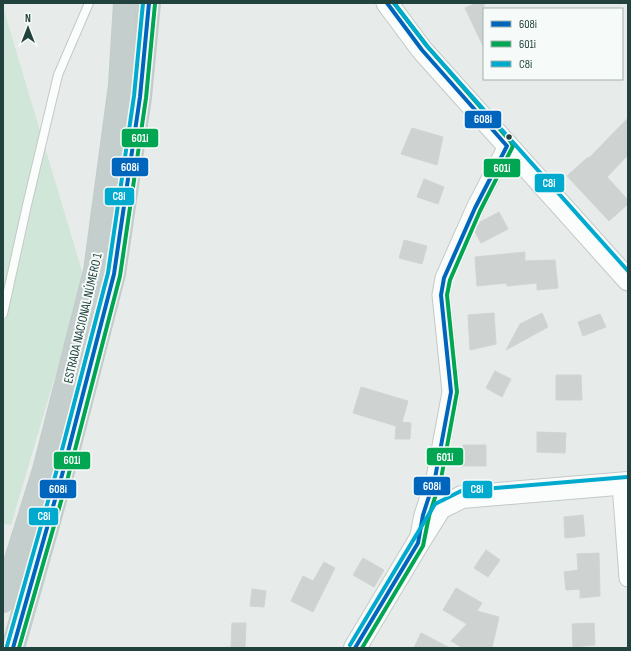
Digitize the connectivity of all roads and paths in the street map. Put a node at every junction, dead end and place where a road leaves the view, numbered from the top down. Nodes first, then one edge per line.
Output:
1 (89, 3) edge
2 (125, 3) edge
3 (149, 3) edge
4 (387, 3) edge
5 (507, 146) junction
6 (628, 280) edge
7 (3, 314) edge
8 (624, 483) edge
9 (418, 543) junction
10 (628, 578) edge
11 (3, 601) edge
12 (13, 648) edge
13 (355, 648) edge

1 - 7 lane
2 - 11 highway, ESTRADA NACIONAL NÚMERO 1
3 - 12 highway, ESTRADA NACIONAL NÚMERO 1
4 - 5 street
5 - 6 street
5 - 9 street
8 - 9 main road
8 - 10 street
9 - 13 main road

